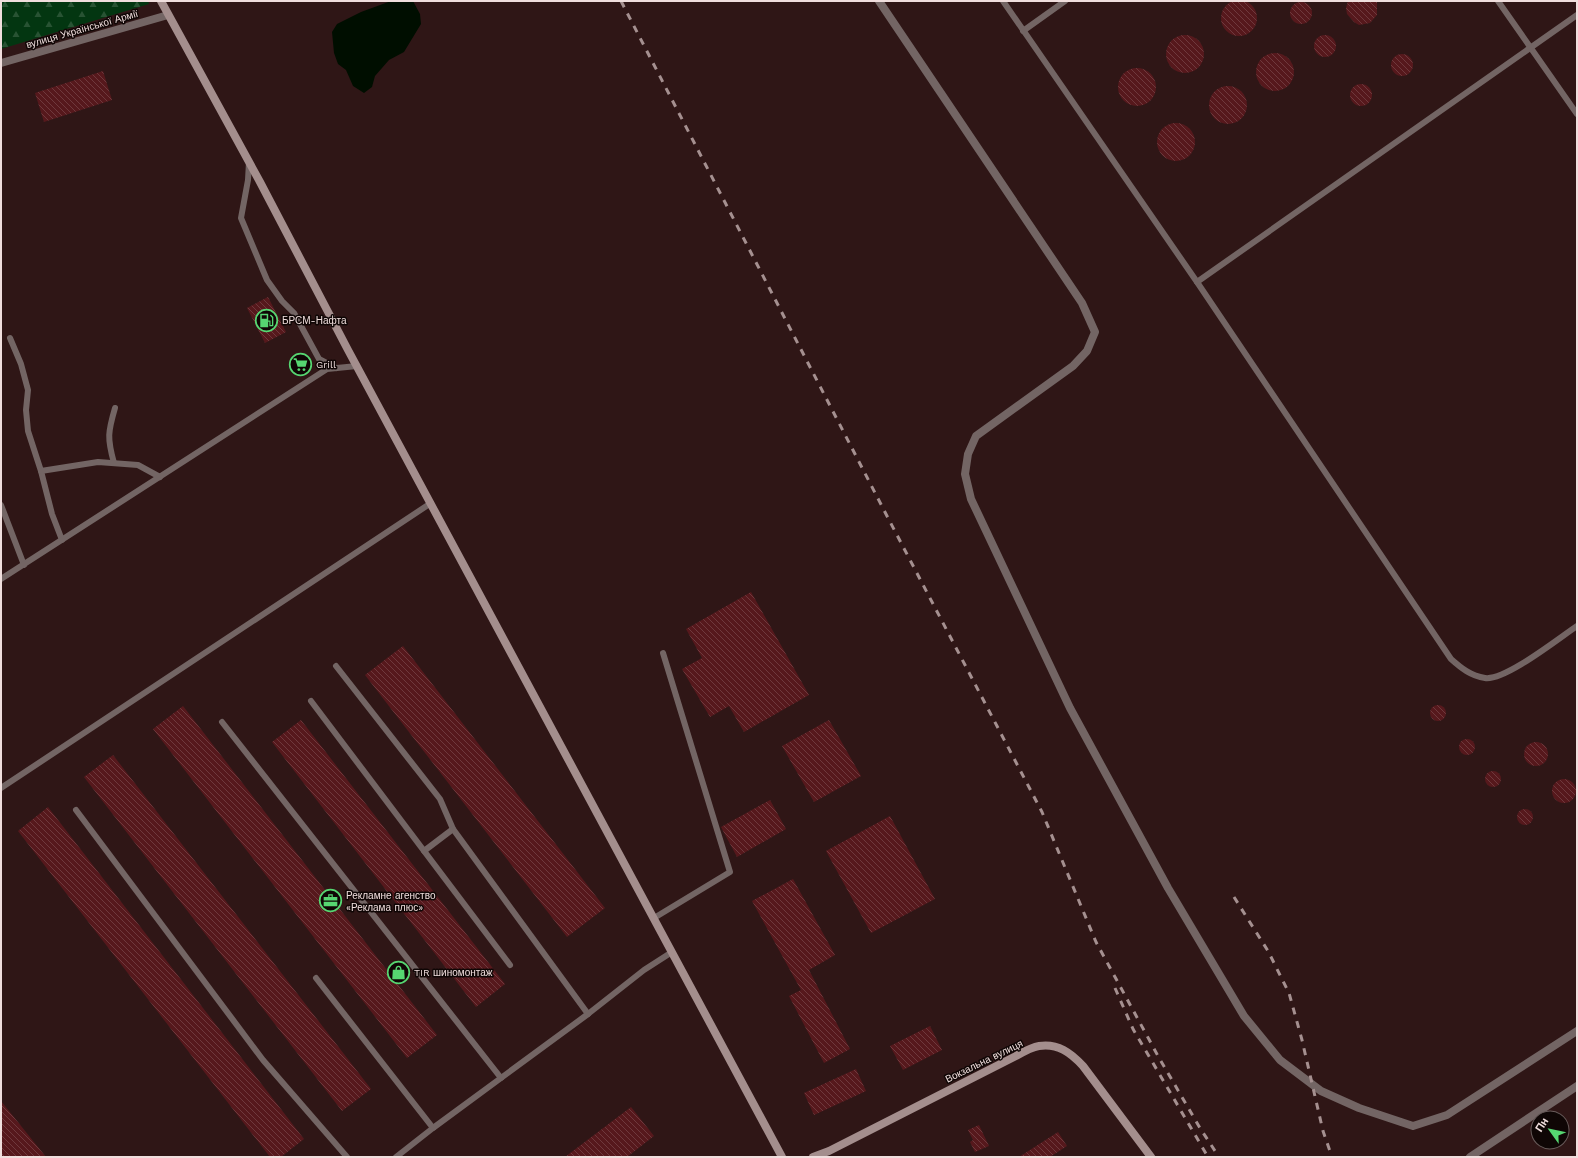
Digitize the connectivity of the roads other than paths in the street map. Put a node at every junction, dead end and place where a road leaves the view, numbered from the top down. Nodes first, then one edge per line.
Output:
1 (161, 1) edge
2 (879, 1) edge
3 (1003, 1) edge
4 (1065, 1) edge
5 (1498, 1) edge
6 (168, 14) junction
7 (1577, 15) edge
8 (1023, 30) junction
9 (1531, 48) junction
10 (1, 63) edge
11 (1577, 114) edge
12 (249, 162) junction
13 (1197, 282) junction
14 (10, 338) dead end
15 (357, 366) junction
16 (336, 368) junction
17 (115, 408) dead end
18 (114, 463) junction
19 (41, 472) junction
20 (160, 477) junction
21 (431, 503) junction
22 (1, 505) edge
23 (62, 540) junction
24 (24, 565) junction
25 (1, 579) edge
26 (1577, 626) edge
27 (663, 653) dead end
28 (336, 666) dead end
29 (311, 701) dead end
30 (222, 722) dead end
31 (1, 788) edge
32 (76, 810) dead end
33 (453, 829) junction
34 (424, 851) junction
35 (654, 918) junction
36 (672, 952) junction
37 (510, 965) dead end
38 (316, 978) dead end
39 (588, 1014) junction
40 (1577, 1031) edge
41 (501, 1078) junction
42 (1577, 1086) edge
43 (433, 1128) junction
44 (346, 1157) edge
45 (396, 1157) edge
46 (782, 1157) edge
47 (813, 1157) edge
48 (1151, 1157) edge
49 (1470, 1157) edge

1 - 6 main road
2 - 40 street
3 - 8 lane
4 - 8 lane
5 - 9 lane
6 - 10 street, вулиця Української Армії
6 - 12 main road
7 - 9 lane
8 - 13 lane
9 - 11 lane
9 - 13 lane
12 - 15 main road
12 - 16 lane
13 - 26 lane
14 - 19 lane
15 - 16 lane
15 - 21 main road
16 - 20 lane
17 - 18 lane
18 - 19 lane
18 - 20 lane
19 - 23 lane
20 - 23 lane
21 - 31 lane
21 - 35 main road
22 - 24 lane
23 - 24 lane
24 - 25 lane
27 - 35 lane
28 - 33 lane
29 - 34 lane
30 - 41 lane
32 - 44 lane
33 - 34 lane
33 - 39 lane
34 - 37 lane
35 - 36 main road
36 - 39 lane
36 - 46 main road
38 - 43 lane
39 - 41 lane
41 - 43 lane
42 - 49 street
43 - 45 lane
47 - 48 main road, Вокзальна вулиця

